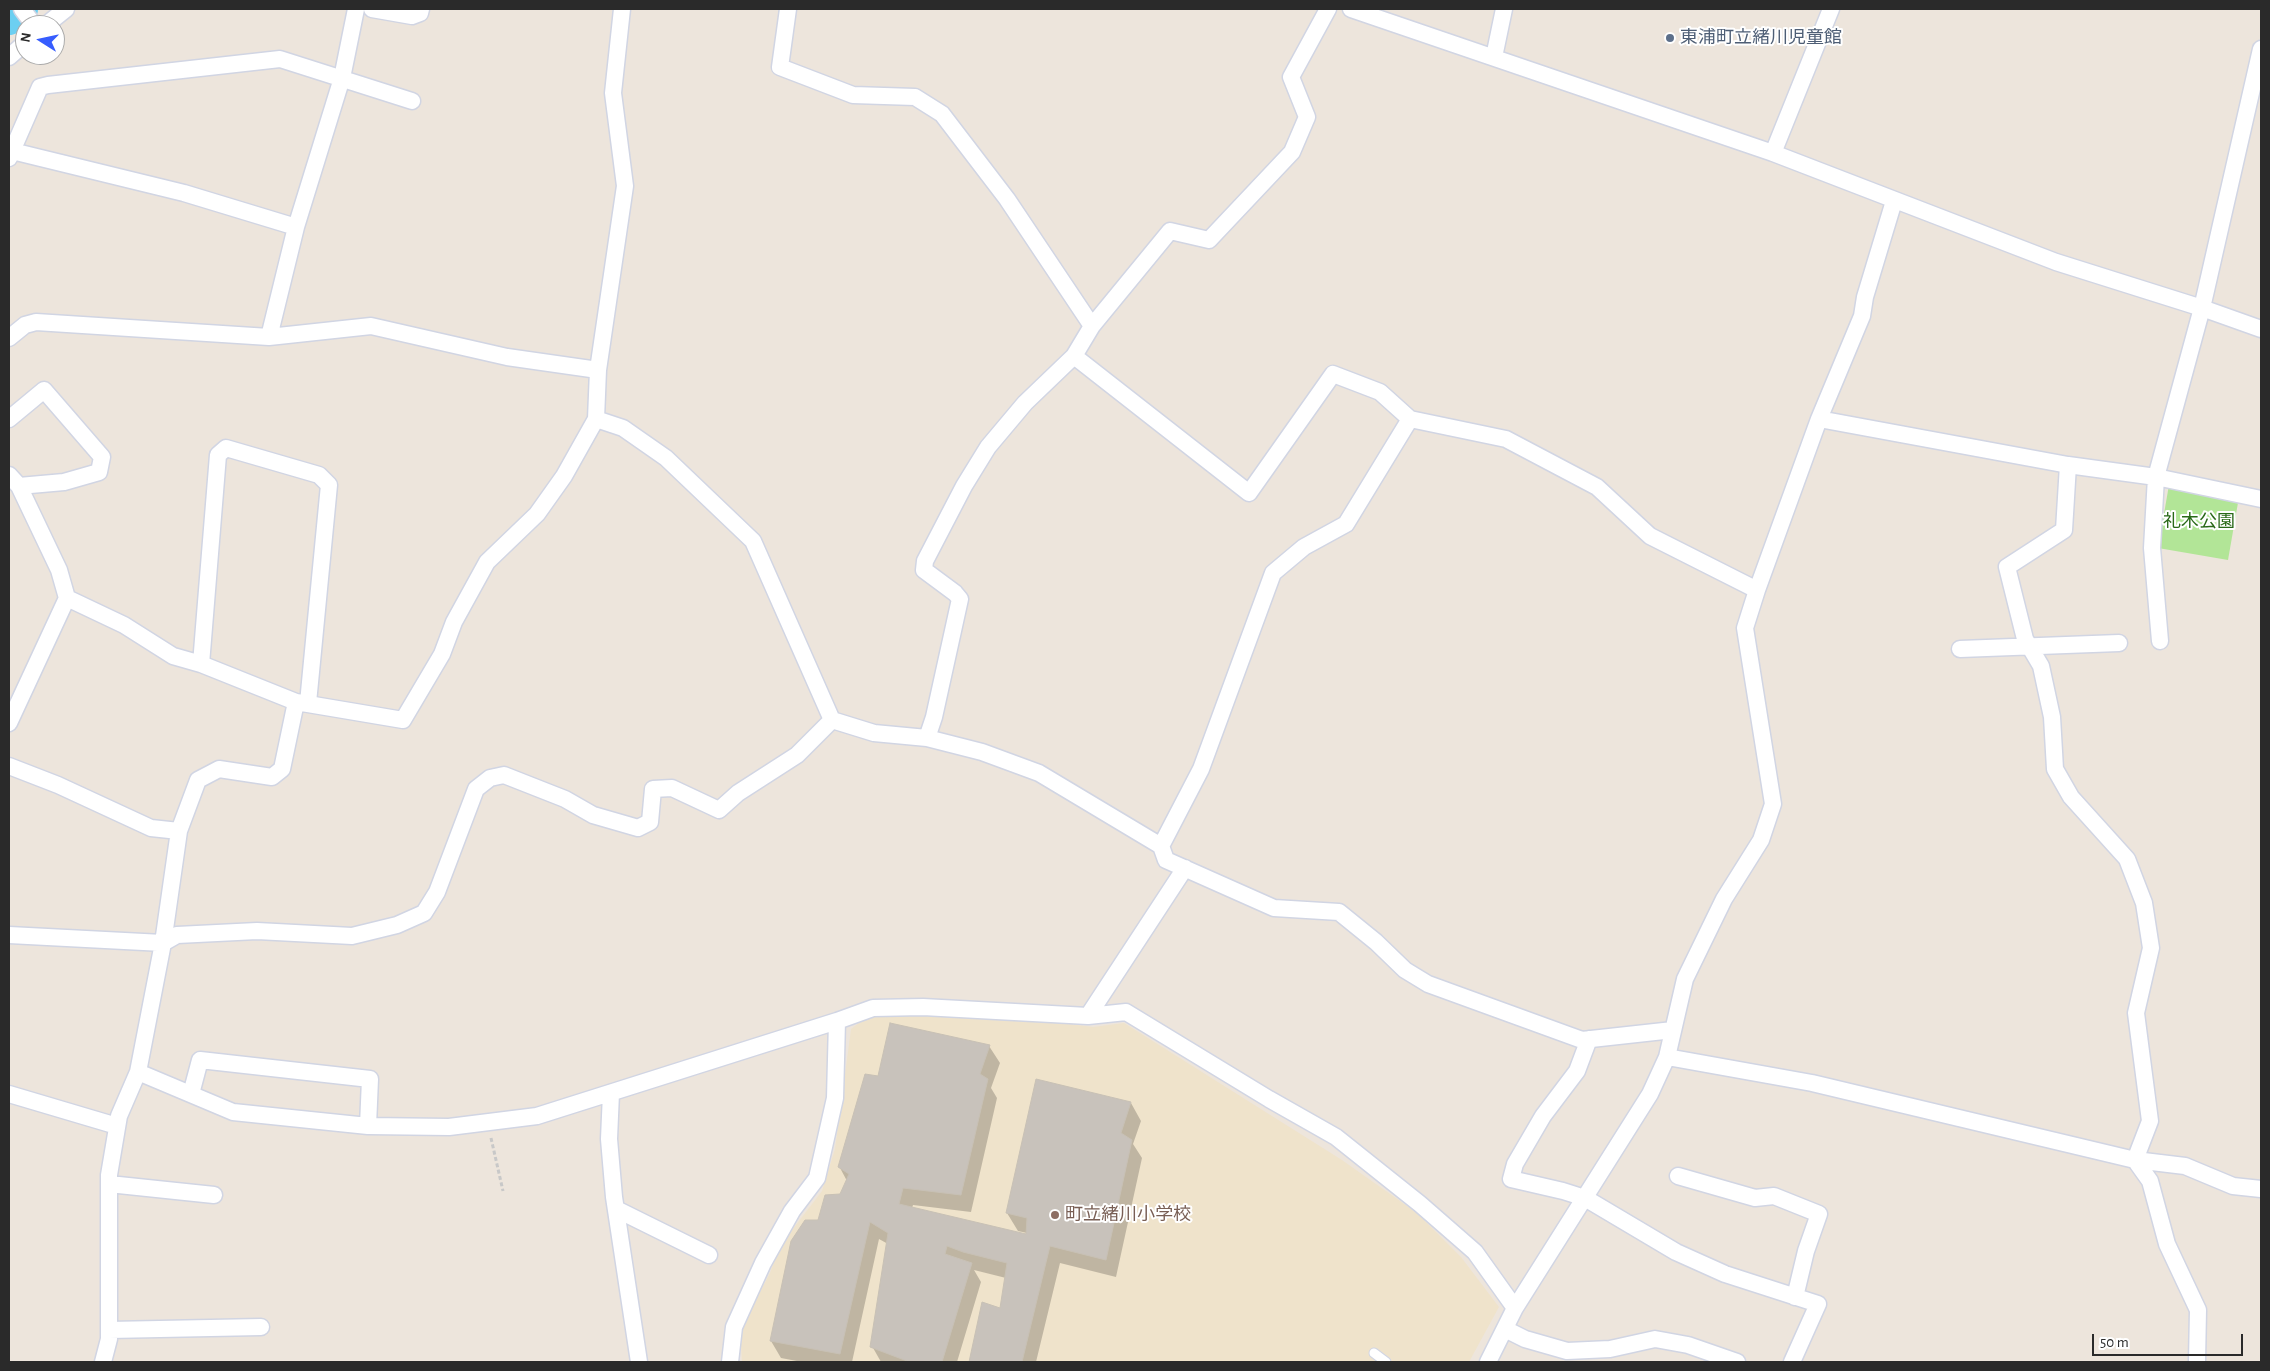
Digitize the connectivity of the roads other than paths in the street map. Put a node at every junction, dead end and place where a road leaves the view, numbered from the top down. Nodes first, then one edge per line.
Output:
1 (356, 9) edge
2 (372, 9) edge
3 (421, 9) edge
4 (622, 9) edge
5 (788, 9) edge
6 (1328, 9) edge
7 (1351, 9) edge
8 (1504, 9) edge
9 (1831, 9) edge
10 (2261, 49) edge
11 (1494, 57) junction
12 (342, 78) junction
13 (412, 101) dead end
14 (1773, 153) junction
15 (10, 154) edge
16 (1894, 201) junction
17 (296, 227) junction
18 (2202, 308) junction
19 (1092, 326) junction
20 (2261, 329) edge
21 (268, 337) junction
22 (9, 338) edge
23 (1074, 356) junction
24 (598, 370) junction
25 (9, 419) edge
26 (596, 419) junction
27 (1410, 419) junction
28 (1819, 419) junction
29 (2068, 465) junction
30 (2156, 477) junction
31 (14, 481) edge
32 (2261, 500) edge
33 (1757, 590) junction
34 (67, 598) junction
35 (2160, 641) dead end
36 (2119, 643) dead end
37 (2029, 646) junction
38 (1960, 649) dead end
39 (201, 664) junction
40 (302, 703) junction
41 (832, 720) junction
42 (9, 723) edge
43 (927, 738) junction
44 (9, 766) edge
45 (179, 831) junction
46 (1161, 846) junction
47 (1185, 868) junction
48 (9, 935) edge
49 (163, 943) junction
50 (1088, 1016) junction
51 (837, 1021) junction
52 (1673, 1030) junction
53 (1589, 1039) junction
54 (1667, 1056) junction
55 (138, 1072) junction
56 (611, 1092) junction
57 (9, 1094) edge
58 (191, 1094) junction
59 (117, 1126) junction
60 (368, 1126) junction
61 (2135, 1160) junction
62 (1678, 1176) dead end
63 (109, 1184) junction
64 (2261, 1189) edge
65 (214, 1195) dead end
66 (1584, 1198) junction
67 (616, 1209) junction
68 (709, 1255) dead end
69 (1795, 1297) junction
70 (1515, 1308) junction
71 (261, 1327) dead end
72 (1505, 1329) junction
73 (109, 1330) junction
74 (1374, 1353) dead end
75 (103, 1362) edge
76 (639, 1362) edge
77 (730, 1362) edge
78 (1386, 1362) edge
79 (1488, 1362) edge
80 (1737, 1362) edge
81 (1792, 1362) edge
82 (2197, 1362) edge

1 - 12 street
2 - 3 street
4 - 24 street
5 - 19 street
6 - 19 street
7 - 11 street
8 - 11 street
9 - 14 street
10 - 18 street
11 - 14 street
12 - 13 street
12 - 15 street
12 - 17 street
14 - 16 street
15 - 17 street
16 - 18 street
16 - 28 street
17 - 21 street
18 - 20 street
18 - 30 street
19 - 23 street
21 - 22 street
21 - 24 street
23 - 27 street
23 - 43 street
24 - 26 street
25 - 31 street
26 - 40 street
26 - 41 street
27 - 33 street
27 - 46 street
28 - 29 street
28 - 33 street
29 - 30 street
29 - 37 street
30 - 32 street
30 - 35 street
31 - 34 street
33 - 52 street
34 - 39 street
34 - 42 street
36 - 37 street
37 - 38 street
37 - 61 street
39 - 40 street
39 - 40 street
40 - 45 street
41 - 43 street
41 - 49 street
43 - 46 street
44 - 45 street
45 - 49 street
46 - 47 street
47 - 50 street
47 - 53 street
48 - 49 street
49 - 55 street
50 - 51 street
50 - 70 street
51 - 56 street
51 - 77 street
52 - 53 street
52 - 54 street
53 - 66 street
54 - 61 street
54 - 66 street
55 - 58 street
55 - 59 street
56 - 60 street
56 - 67 street
57 - 59 street
58 - 60 street
58 - 60 street
59 - 63 street
61 - 64 street
61 - 82 street
62 - 69 street
63 - 65 street
63 - 73 street
66 - 69 street
66 - 70 street
67 - 68 street
67 - 76 street
69 - 81 street
70 - 72 street
71 - 73 street
72 - 79 street
72 - 80 street
73 - 75 street
74 - 78 lane

